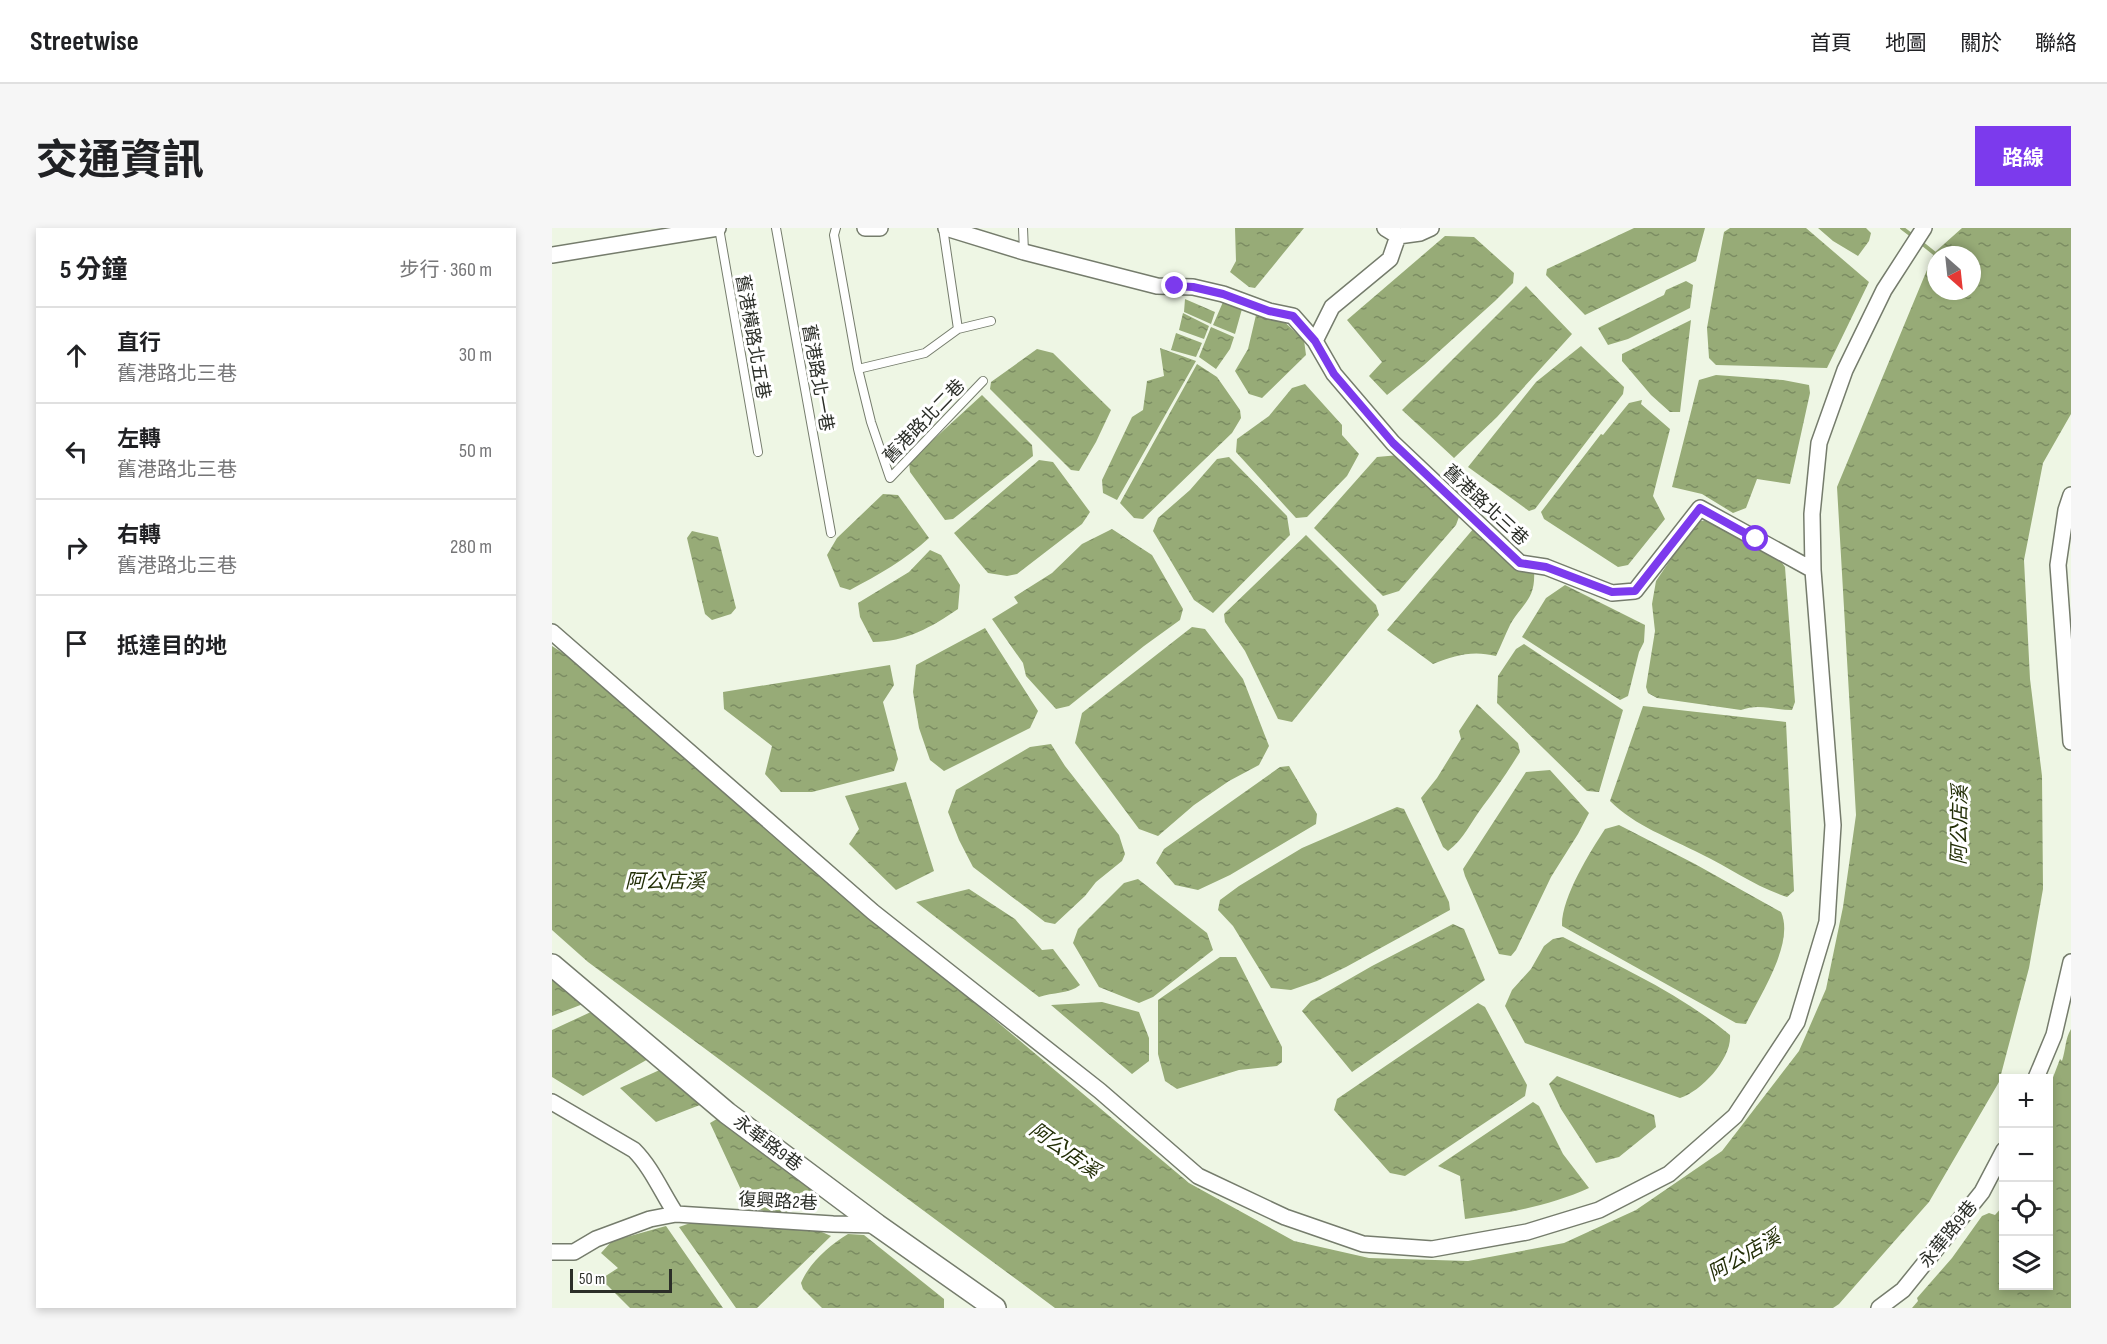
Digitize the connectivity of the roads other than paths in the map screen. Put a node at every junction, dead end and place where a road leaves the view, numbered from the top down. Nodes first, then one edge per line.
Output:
1 (718, 228) edge
2 (776, 228) edge
3 (836, 228) edge
4 (865, 228) edge
5 (880, 228) edge
6 (944, 228) edge
7 (1023, 228) edge
8 (1431, 228) edge
9 (1922, 230) edge
10 (1392, 232) edge
11 (1024, 252) junction
12 (552, 255) edge
13 (992, 321) dead end
14 (958, 329) junction
15 (1315, 341) junction
16 (858, 369) junction
17 (983, 381) dead end
18 (758, 452) dead end
19 (2071, 495) edge
20 (831, 533) dead end
21 (1813, 570) junction
22 (552, 632) edge
23 (2071, 742) edge
24 (2071, 962) edge
25 (552, 966) edge
26 (2038, 1074) edge
27 (552, 1102) edge
28 (1999, 1160) edge
29 (676, 1214) junction
30 (877, 1224) junction
31 (552, 1252) edge
32 (995, 1308) edge
33 (1879, 1308) edge

1 - 12 street
1 - 18 lane, 舊港橫路北五巷
2 - 20 lane, 舊港路北一巷
3 - 16 lane, 舊港路北二巷
4 - 5 street
6 - 11 street, 舊港路北三巷
6 - 14 lane
7 - 11 lane
8 - 10 street
9 - 21 street
10 - 15 street
11 - 15 street, 舊港路北三巷
13 - 14 lane
14 - 16 lane
15 - 21 street, 舊港路北三巷
16 - 17 lane, 舊港路北二巷
19 - 23 street
21 - 22 street
24 - 26 street
25 - 30 street, 永華路9巷
27 - 29 street
28 - 33 street, 永華路9巷
29 - 30 street, 復興路2巷
29 - 31 street, 復興路2巷
30 - 32 street, 永華路9巷

